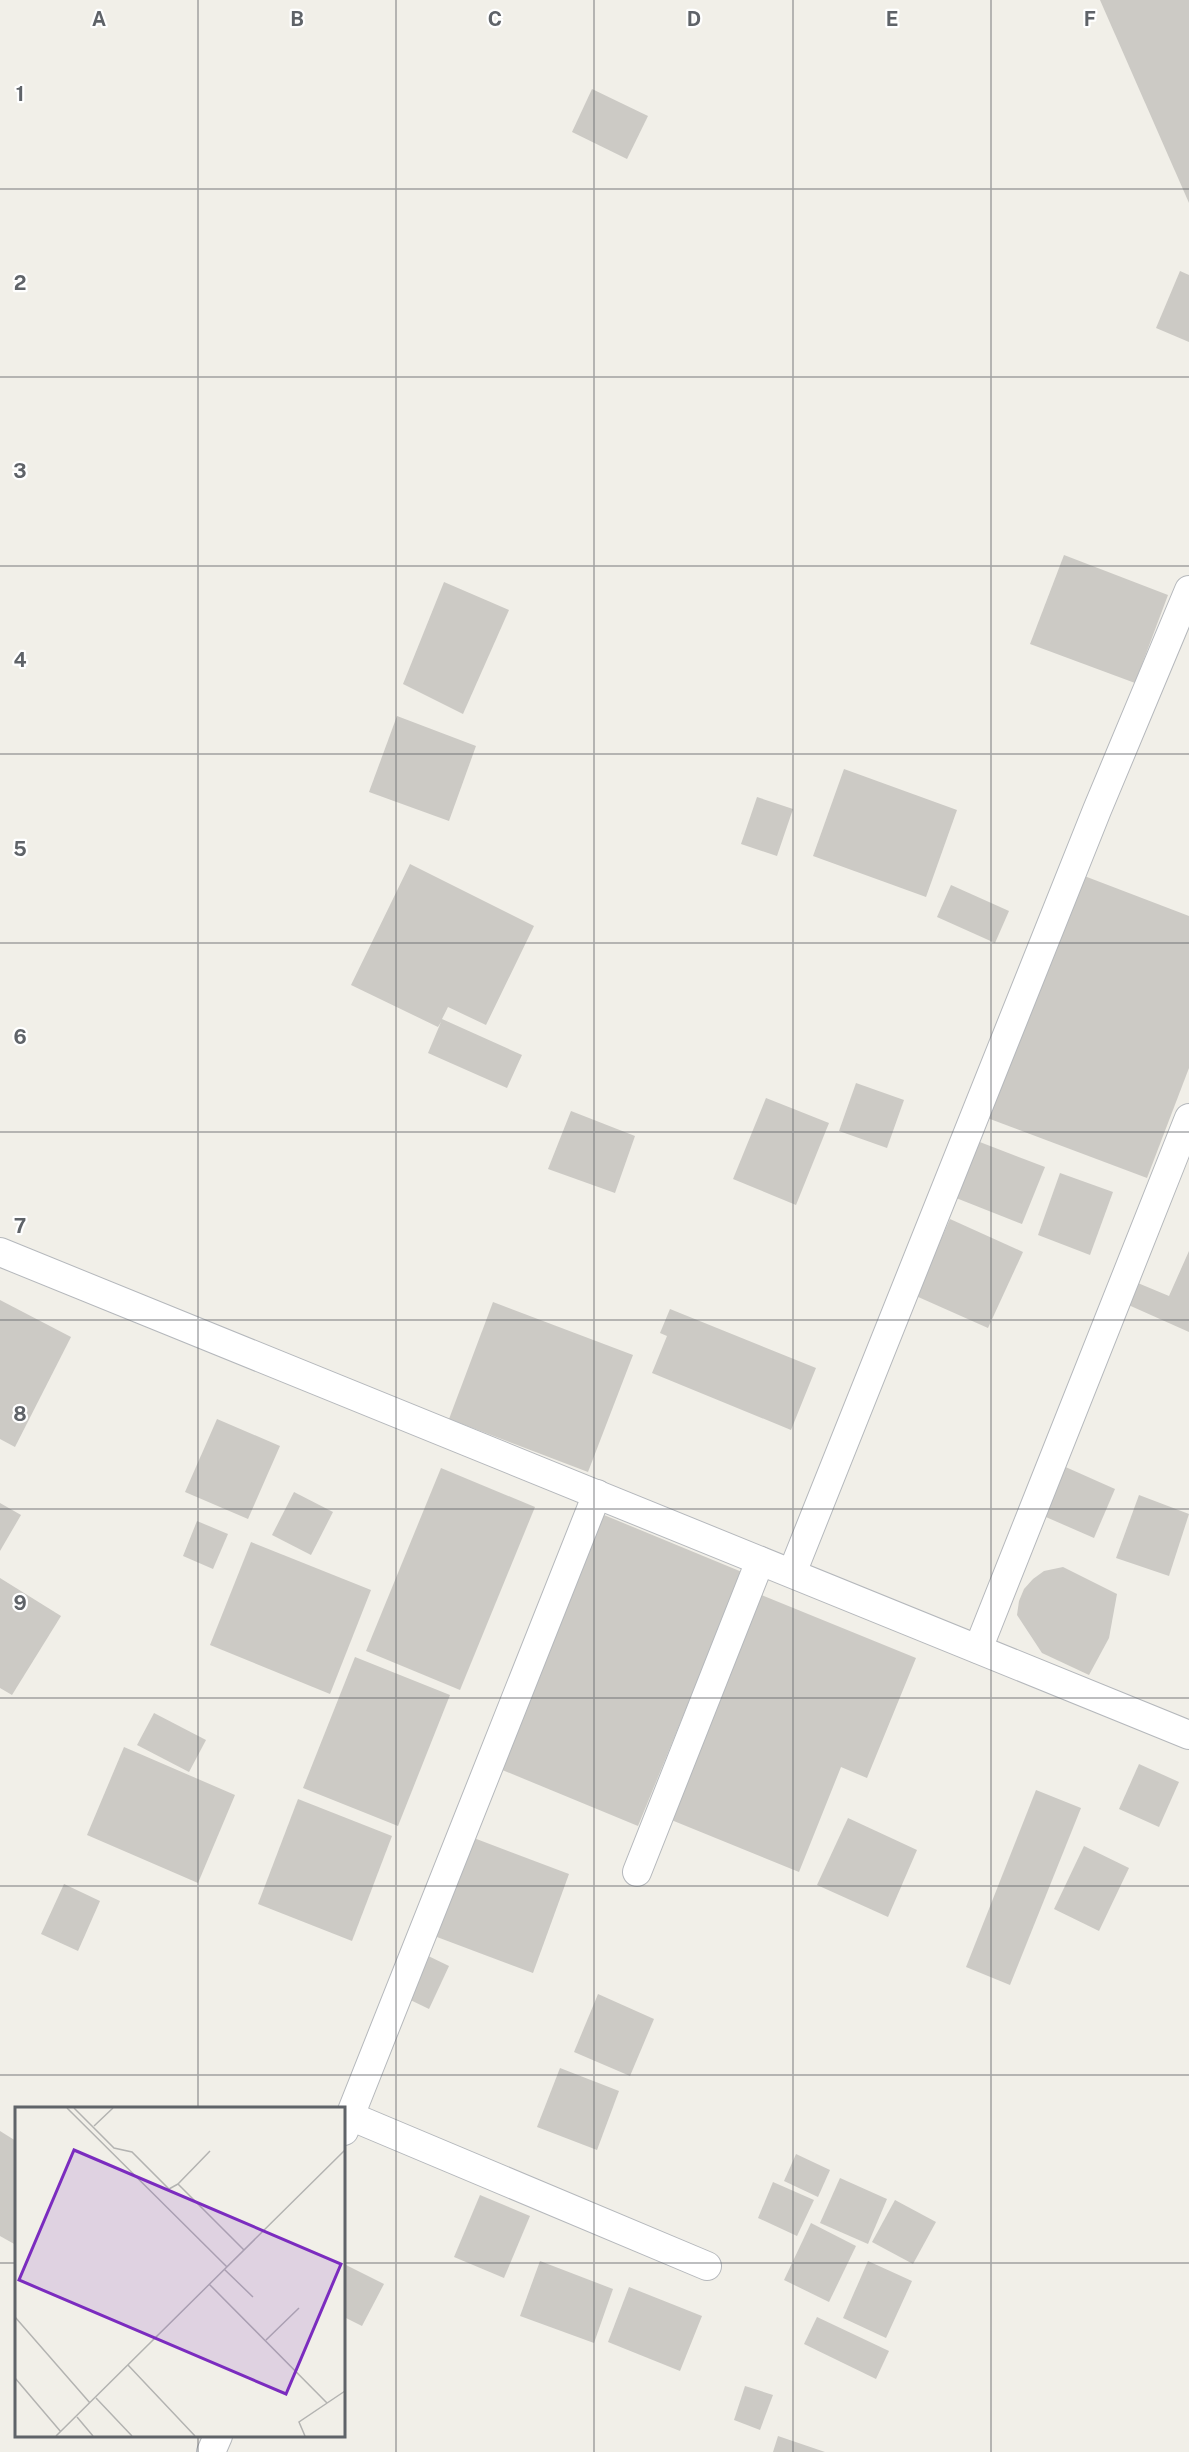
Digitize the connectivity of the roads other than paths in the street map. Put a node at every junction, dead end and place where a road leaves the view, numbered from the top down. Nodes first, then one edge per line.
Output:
1 (1189, 590) edge
2 (1189, 1118) edge
3 (0, 1252) edge
4 (597, 1494) junction
5 (760, 1561) junction
6 (792, 1574) junction
7 (978, 1649) junction
8 (1189, 1735) edge
9 (637, 1872) dead end
10 (347, 2124) edge
11 (707, 2266) dead end
12 (218, 2437) edge
13 (211, 2452) edge

1 - 6 street
2 - 7 street
3 - 4 street
4 - 5 street
4 - 10 street
5 - 6 street
5 - 9 street
6 - 7 street
7 - 8 street
10 - 11 street
12 - 13 street

